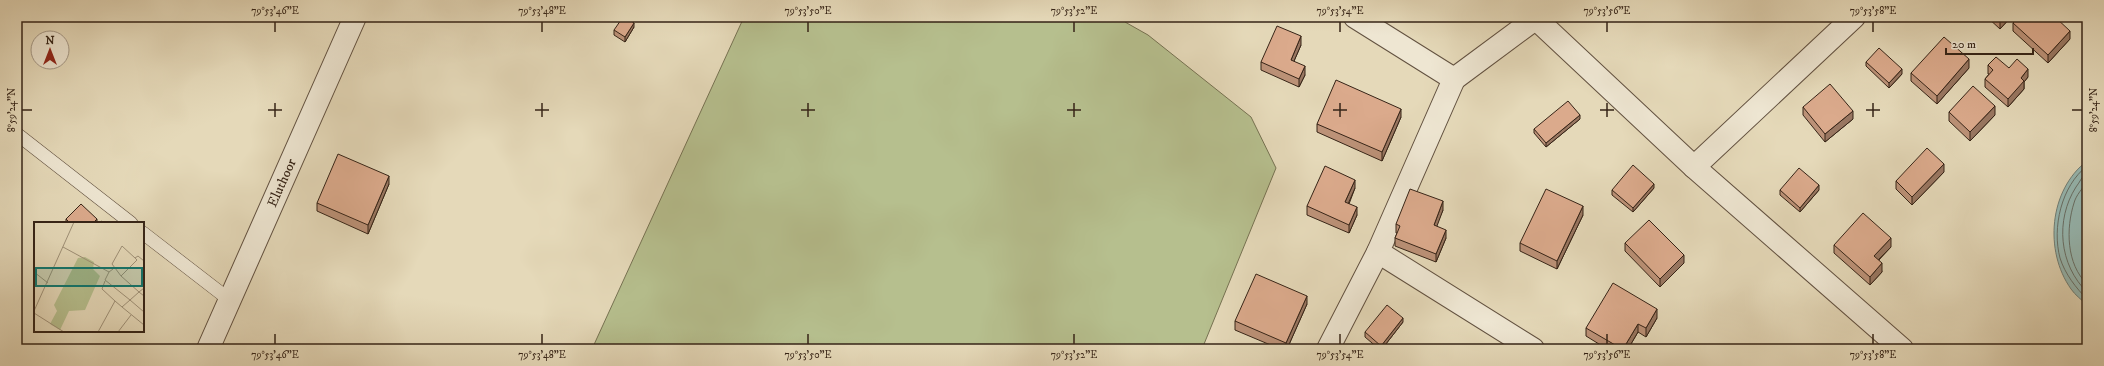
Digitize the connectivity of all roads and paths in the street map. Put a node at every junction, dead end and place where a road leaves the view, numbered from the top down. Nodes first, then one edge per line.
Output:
1 (355, 17) edge
2 (1355, 17) edge
3 (1854, 17) edge
4 (1535, 18) edge
5 (1454, 79) junction
6 (17, 134) edge
7 (1694, 167) junction
8 (129, 222) edge
9 (144, 234) edge
10 (1378, 252) junction
11 (231, 301) junction
12 (208, 349) edge
13 (1328, 349) edge
14 (1533, 349) edge
15 (1902, 349) edge

1 - 11 street, Eluthoor
2 - 5 street
3 - 7 street
4 - 5 street
4 - 7 street
5 - 10 street
6 - 8 lane
7 - 15 street
9 - 11 lane
10 - 13 street
10 - 14 street
11 - 12 street, Eluthoor

